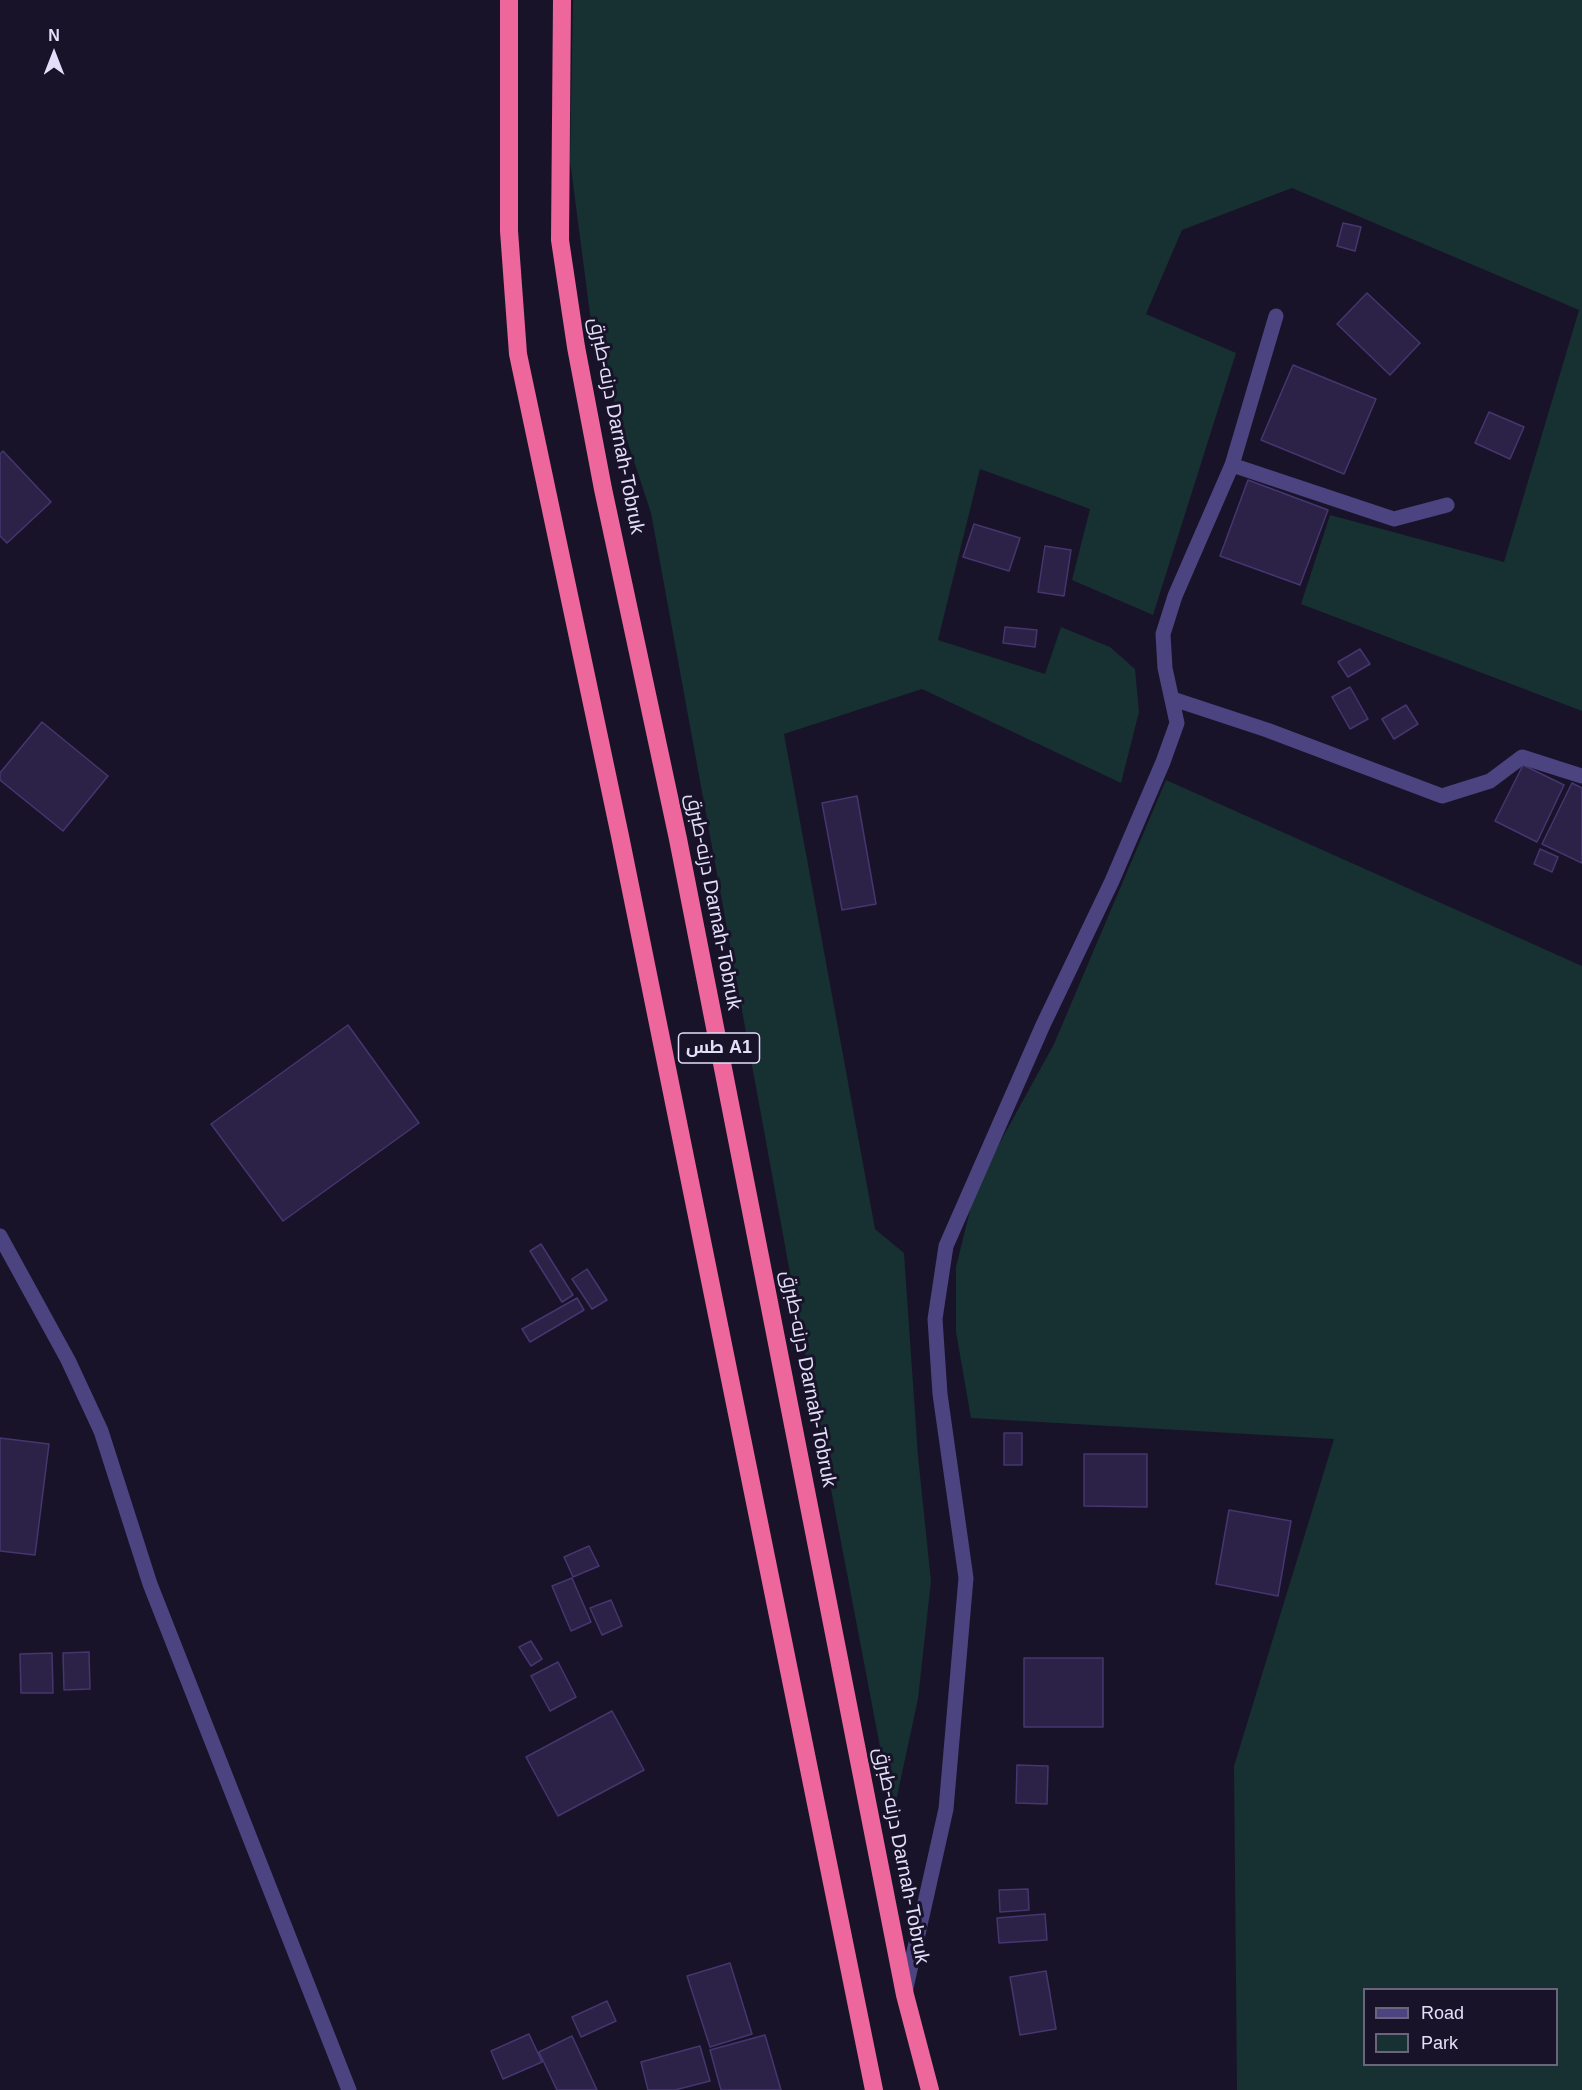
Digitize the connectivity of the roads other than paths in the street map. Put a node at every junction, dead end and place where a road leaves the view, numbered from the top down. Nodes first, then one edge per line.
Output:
1 (509, 0) edge
2 (562, 0) edge
3 (1276, 316) dead end
4 (1232, 465) junction
5 (1447, 505) dead end
6 (1173, 699) junction
7 (1582, 776) edge
8 (0, 1236) edge
9 (905, 1995) junction
10 (349, 2090) edge
11 (874, 2090) edge
12 (930, 2090) edge

1 - 11 highway, طس A1
2 - 9 highway, درنه-طبرق Darnah-Tobruk / طس A1
3 - 4 street
4 - 5 street
4 - 6 street
6 - 7 street
6 - 9 street
8 - 10 street
9 - 12 highway, درنه-طبرق Darnah-Tobruk / طس A1

